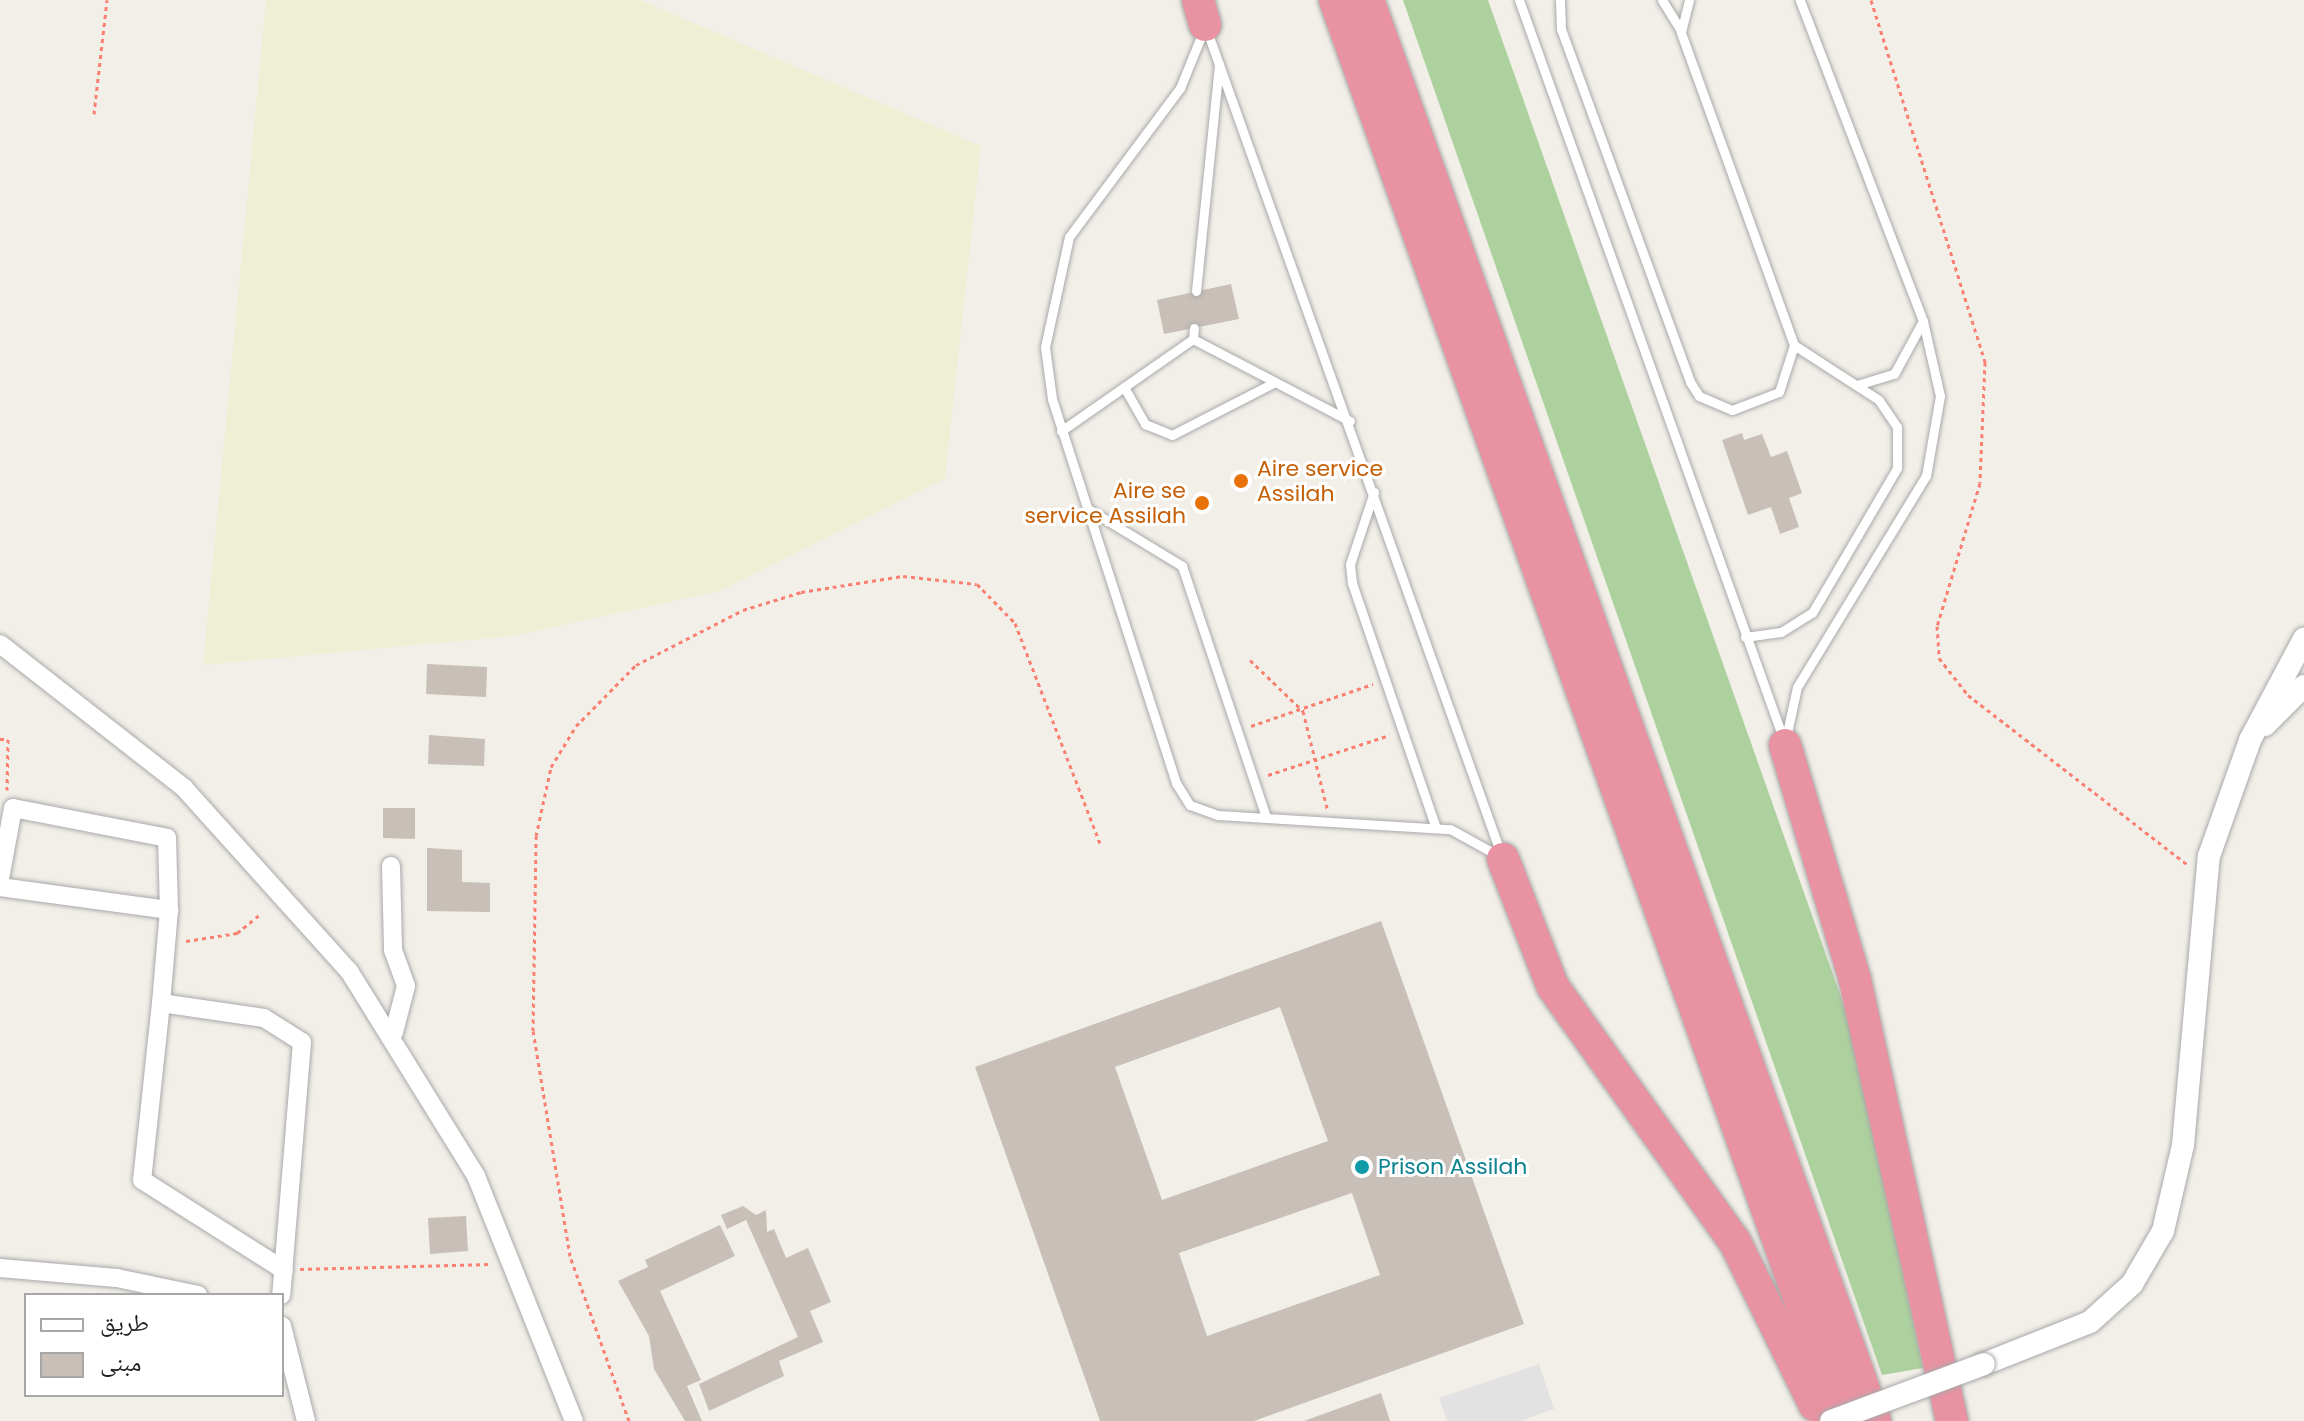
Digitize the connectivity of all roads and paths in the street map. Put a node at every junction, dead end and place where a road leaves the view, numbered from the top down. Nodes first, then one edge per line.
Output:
1 (107, 0) edge
2 (1335, 0) edge
3 (1368, 0) edge
4 (1519, 0) edge
5 (1560, 0) edge
6 (1662, 0) edge
7 (1689, 0) edge
8 (1800, 0) edge
9 (1871, 0) edge
10 (1201, 13) edge
11 (1681, 32) junction
12 (1219, 61) junction
13 (94, 114) dead end
14 (1196, 291) dead end
15 (1923, 321) junction
16 (1794, 345) junction
17 (1275, 382) junction
18 (1857, 385) junction
19 (1124, 387) junction
20 (1350, 421) junction
21 (1061, 431) junction
22 (1374, 492) junction
23 (1090, 510) junction
24 (1745, 637) junction
25 (2304, 639) edge
26 (0, 644) edge
27 (1250, 660) dead end
28 (1384, 680) junction
29 (2304, 686) edge
30 (1303, 711) junction
31 (1236, 731) junction
32 (1404, 731) junction
33 (0, 739) edge
34 (2250, 740) junction
35 (1785, 745) junction
36 (1315, 758) junction
37 (1253, 780) junction
38 (6, 813) junction
39 (1266, 817) junction
40 (1329, 820) junction
41 (1436, 828) junction
42 (1101, 846) dead end
43 (1503, 859) junction
44 (391, 866) dead end
45 (2204, 878) junction
46 (0, 879) edge
47 (0, 887) edge
48 (169, 910) junction
49 (262, 913) dead end
50 (167, 943) junction
51 (161, 1003) junction
52 (394, 1032) junction
53 (516, 1263) junction
54 (0, 1268) edge
55 (284, 1270) junction
56 (188, 1293) edge
57 (281, 1293) edge
58 (284, 1334) edge
59 (306, 1421) edge
60 (574, 1421) edge
61 (629, 1421) edge
62 (1821, 1421) edge
63 (1831, 1421) edge
64 (1843, 1421) edge
65 (1875, 1421) edge
66 (1952, 1421) edge

1 - 13 path
2 - 64 highway
3 - 65 highway
4 - 24 lane
5 - 16 lane
6 - 11 lane
7 - 11 lane
8 - 15 lane
9 - 45 path
10 - 12 lane
10 - 21 lane
11 - 16 lane
12 - 14 lane
12 - 20 lane
15 - 18 lane
15 - 35 lane
16 - 18 lane
17 - 19 lane
17 - 19 lane
17 - 20 lane
18 - 24 lane
19 - 21 lane
20 - 22 lane
21 - 23 lane
22 - 28 lane
22 - 43 lane
23 - 31 lane
23 - 39 lane
24 - 35 lane
25 - 34 street
26 - 52 street
27 - 30 path
28 - 30 path
28 - 32 lane
29 - 34 street
30 - 31 path
30 - 36 path
31 - 37 lane
32 - 36 path
32 - 41 lane
33 - 38 path
34 - 45 street
35 - 66 highway
36 - 37 path
36 - 40 path
37 - 39 lane
38 - 46 street
38 - 48 street
39 - 40 lane
40 - 41 lane
41 - 43 lane
42 - 61 path
43 - 62 highway
44 - 52 street
45 - 63 street, bridge
47 - 48 street
48 - 50 street
49 - 50 path
50 - 51 street
51 - 55 street
51 - 55 street
52 - 53 street
53 - 55 path
53 - 60 street
54 - 56 street
55 - 57 street
58 - 59 street

